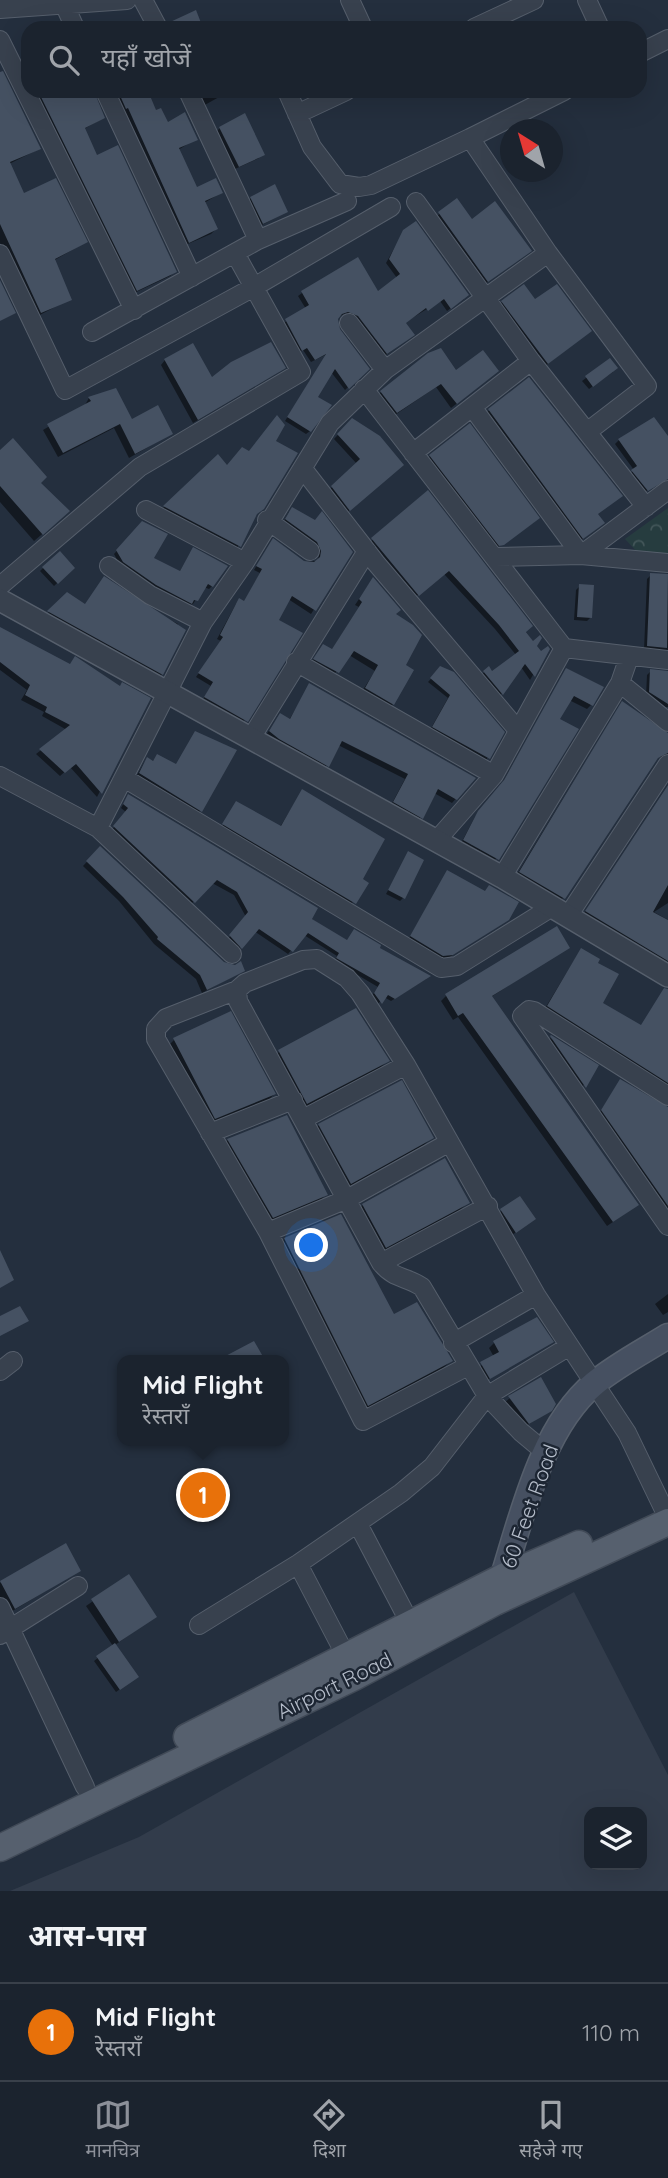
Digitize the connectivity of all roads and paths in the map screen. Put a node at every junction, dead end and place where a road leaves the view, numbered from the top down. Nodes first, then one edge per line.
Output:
1 (127, 0) edge
2 (144, 0) edge
3 (349, 0) edge
4 (534, 0) edge
5 (587, 0) edge
6 (65, 6) junction
7 (0, 9) edge
8 (72, 21) edge
9 (154, 21) edge
10 (360, 21) edge
11 (489, 21) edge
12 (597, 21) edge
13 (668, 39) edge
14 (0, 40) edge
15 (647, 50) edge
16 (21, 82) edge
17 (29, 98) edge
18 (108, 98) edge
19 (191, 98) edge
20 (290, 98) edge
21 (331, 98) edge
22 (550, 98) edge
23 (297, 114) junction
24 (470, 138) junction
25 (347, 201) dead end
26 (416, 202) dead end
27 (391, 207) dead end
28 (258, 240) junction
29 (548, 253) junction
30 (0, 254) edge
31 (236, 255) junction
32 (192, 277) junction
33 (254, 287) junction
34 (486, 298) junction
35 (134, 310) junction
36 (349, 323) dead end
37 (92, 332) dead end
38 (531, 361) junction
39 (384, 370) junction
40 (364, 389) junction
41 (472, 407) junction
42 (587, 432) junction
43 (413, 453) junction
44 (303, 470) junction
45 (668, 490) edge
46 (646, 507) junction
47 (146, 510) dead end
48 (268, 520) junction
49 (310, 551) dead end
50 (367, 551) junction
51 (581, 555) junction
52 (495, 557) junction
53 (245, 562) junction
54 (668, 563) edge
55 (109, 566) dead end
56 (0, 586) edge
57 (0, 600) edge
58 (203, 622) junction
59 (564, 648) junction
60 (629, 657) junction
61 (668, 660) edge
62 (296, 662) junction
63 (620, 683) junction
64 (169, 692) junction
65 (668, 722) edge
66 (517, 729) junction
67 (251, 738) junction
68 (668, 764) edge
69 (494, 775) junction
70 (0, 776) edge
71 (124, 778) junction
72 (98, 828) junction
73 (436, 841) junction
74 (502, 877) junction
75 (560, 911) junction
76 (232, 954) dead end
77 (668, 976) edge
78 (237, 990) junction
79 (405, 1065) junction
80 (668, 1096) edge
81 (293, 1100) junction
82 (303, 1119) junction
83 (210, 1133) junction
84 (448, 1143) junction
85 (347, 1199) junction
86 (488, 1206) junction
87 (668, 1226) edge
88 (268, 1232) junction
89 (381, 1263) junction
90 (536, 1295) junction
91 (668, 1336) edge
92 (453, 1343) junction
93 (568, 1347) junction
94 (468, 1366) junction
95 (595, 1384) junction
96 (487, 1396) junction
97 (545, 1452) junction
98 (667, 1513) edge
99 (358, 1524) junction
100 (298, 1564) junction
101 (503, 1577) junction
102 (78, 1586) dead end
103 (495, 1602) junction
104 (0, 1607) edge
105 (199, 1625) dead end
106 (411, 1625) junction
107 (5, 1632) edge
108 (347, 1658) junction
109 (85, 1787) junction
110 (0, 1828) edge
111 (0, 1848) edge

1 - 6 street
2 - 9 street
3 - 10 street
4 - 11 street
5 - 12 street
6 - 7 street
6 - 8 street
13 - 15 street
14 - 16 street
17 - 35 street
18 - 32 street
19 - 28 street
20 - 23 street
21 - 23 street
22 - 24 street
23 - 24 street
24 - 29 street
25 - 28 street
26 - 34 street
27 - 33 street
28 - 31 street
29 - 34 street
29 - 42 street
30 - 33 street
31 - 32 street
31 - 33 street
32 - 35 street
33 - 56 street
34 - 38 street
34 - 39 street
35 - 37 street
36 - 39 street
38 - 41 street
38 - 42 street
39 - 40 street
40 - 43 street
40 - 44 street
41 - 43 street
41 - 51 street
42 - 46 street
43 - 52 street
44 - 48 street
44 - 50 street
45 - 46 street
46 - 51 street
47 - 53 street
48 - 49 street
48 - 53 street
50 - 62 street
50 - 66 street
51 - 52 street
51 - 54 street
52 - 59 street
53 - 58 street
55 - 58 street
57 - 64 street
58 - 64 street
59 - 60 street
59 - 66 street
60 - 61 street
60 - 63 street
62 - 67 street
62 - 69 street
63 - 65 street
63 - 74 street
64 - 67 street
64 - 71 street
66 - 69 street
67 - 73 street
68 - 75 street
69 - 73 street
70 - 72 street
71 - 72 street
71 - 75 street
72 - 76 street
73 - 74 street
74 - 75 street
75 - 77 street
78 - 79 street
78 - 81 street
78 - 83 street
79 - 82 street
79 - 84 street
80 - 87 street
81 - 82 street
81 - 83 street
82 - 85 street
83 - 88 street
84 - 85 street
84 - 86 street
85 - 88 street
85 - 89 street
86 - 89 street
86 - 90 street
88 - 94 street
89 - 92 street
90 - 92 street
90 - 93 street
91 - 95 main road, 60 Feet Road
92 - 94 street
93 - 95 street
93 - 96 street
94 - 96 street
95 - 97 main road, 60 Feet Road
95 - 98 street
96 - 97 street
96 - 99 street
97 - 101 main road, 60 Feet Road
98 - 101 main road, Airport Road
98 - 103 main road, Airport Road
99 - 100 street
99 - 106 street
100 - 105 street
100 - 108 street
101 - 103 main road, 60 Feet Road
101 - 106 main road, Airport Road
102 - 107 street
103 - 111 main road, Airport Road
104 - 107 street
106 - 108 main road, Airport Road
107 - 109 street
108 - 109 main road, Airport Road
109 - 110 main road, Airport Road

